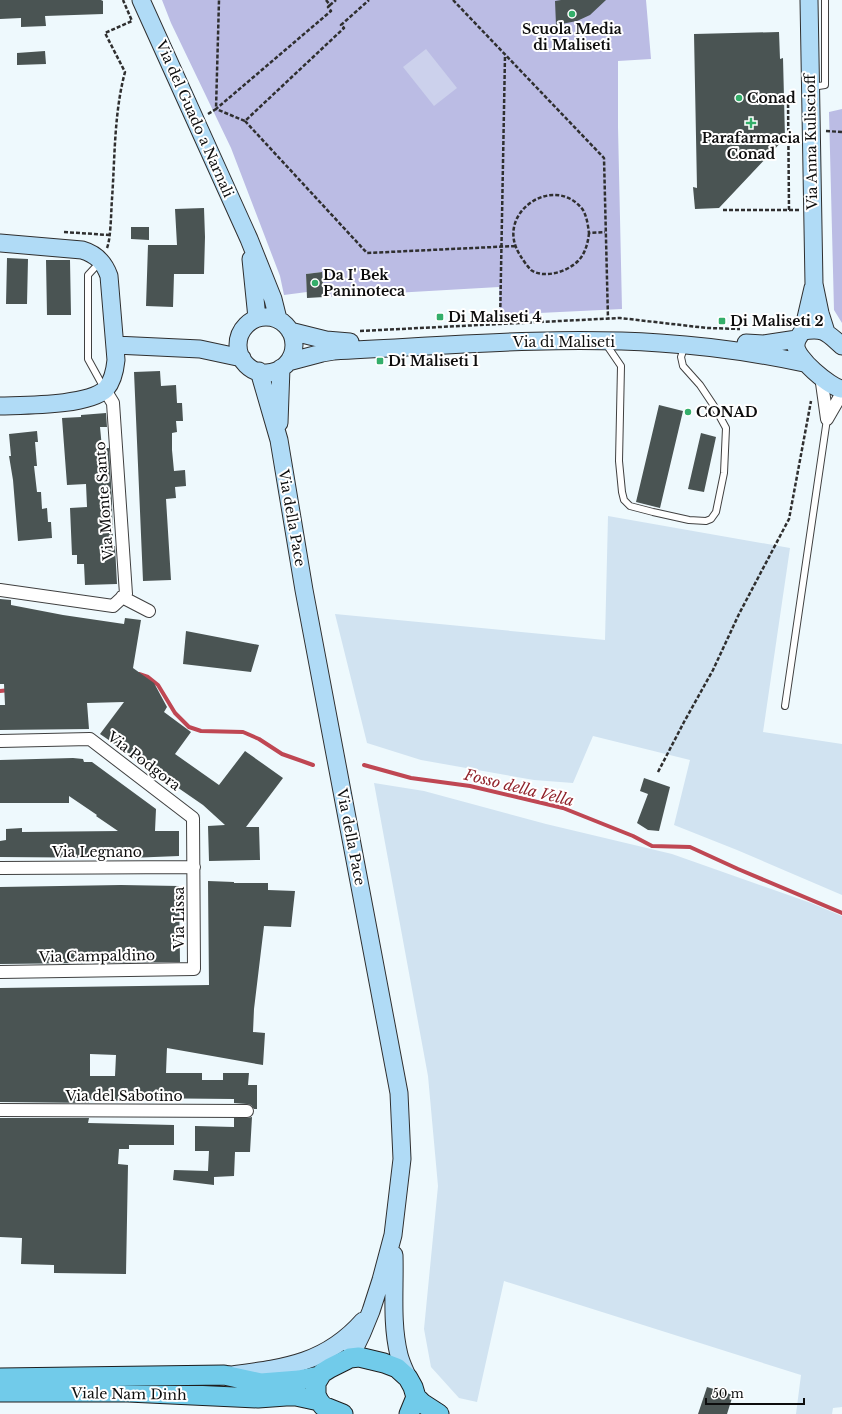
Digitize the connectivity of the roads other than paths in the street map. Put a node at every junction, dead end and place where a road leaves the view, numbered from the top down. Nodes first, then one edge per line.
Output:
1 (142, 0) edge
2 (809, 0) edge
3 (825, 0) edge
4 (811, 92) junction
5 (249, 239) junction
6 (0, 243) edge
7 (101, 261) junction
8 (814, 284) junction
9 (257, 318) junction
10 (278, 319) junction
11 (290, 330) junction
12 (826, 332) junction
13 (800, 335) junction
14 (240, 336) junction
15 (604, 341) junction
16 (115, 345) junction
17 (320, 345) junction
18 (691, 346) junction
19 (842, 346) edge
20 (200, 349) junction
21 (242, 358) junction
22 (804, 363) junction
23 (284, 365) junction
24 (259, 371) junction
25 (821, 376) junction
26 (842, 389) edge
27 (105, 390) junction
28 (842, 393) edge
29 (0, 406) edge
30 (827, 419) junction
31 (278, 440) junction
32 (0, 590) edge
33 (122, 597) junction
34 (150, 611) dead end
35 (785, 706) dead end
36 (0, 741) edge
37 (194, 867) junction
38 (0, 868) edge
39 (194, 969) joint
40 (0, 972) edge
41 (0, 1110) edge
42 (247, 1111) dead end
43 (393, 1235) junction
44 (370, 1311) junction
45 (350, 1358) junction
46 (224, 1375) junction
47 (319, 1376) junction
48 (0, 1378) edge
49 (408, 1378) junction
50 (25, 1386) junction
51 (0, 1392) edge
52 (416, 1397) junction
53 (317, 1408) edge
54 (343, 1414) edge
55 (409, 1414) edge
56 (439, 1414) edge

1 - 5 street, Via del Guado a Narnali
2 - 4 street, Via Anna Kuliscioff
3 - 4 lane
4 - 8 street, Via Anna Kuliscioff
5 - 9 street
5 - 10 street, Via del Guado a Narnali
6 - 7 street
7 - 16 street
7 - 27 lane
8 - 12 street
8 - 13 street
9 - 10 street
9 - 14 street
10 - 11 street
11 - 17 street
11 - 23 street
12 - 13 street, Via di Maliseti
12 - 19 street
13 - 17 street, Via di Maliseti
13 - 22 street, Via di Maliseti
14 - 20 street
14 - 21 street
15 - 17 street, Via di Maliseti
15 - 18 street, Via di Maliseti
15 - 18 lane
16 - 20 street
16 - 27 street
17 - 23 street
18 - 22 street, Via di Maliseti
20 - 21 street
21 - 24 street
22 - 25 street, Via di Maliseti
23 - 24 street
23 - 31 street
24 - 31 street
25 - 26 street, Via di Maliseti
25 - 30 street
27 - 29 street
27 - 33 street, Via Monte Santo
28 - 30 street
30 - 35 lane
31 - 43 street, Via della Pace
32 - 33 street
33 - 34 street
36 - 37 street, Via Podgora
37 - 38 street, Via Legnano
37 - 39 street, Via Lissa
39 - 40 street, Via Campaldino
41 - 42 street, Via del Sabotino
43 - 44 street
43 - 49 street
44 - 45 street
44 - 46 street
45 - 47 main road
45 - 49 main road
46 - 47 main road, Viale Nam Dinh
46 - 50 main road, Viale Nam Dinh
47 - 53 main road
48 - 50 main road, Viale Nam Dinh
49 - 52 main road
50 - 51 main road, Viale Nam Dinh
50 - 53 main road, Viale Nam Dinh
52 - 55 main road
52 - 56 main road
53 - 54 main road

